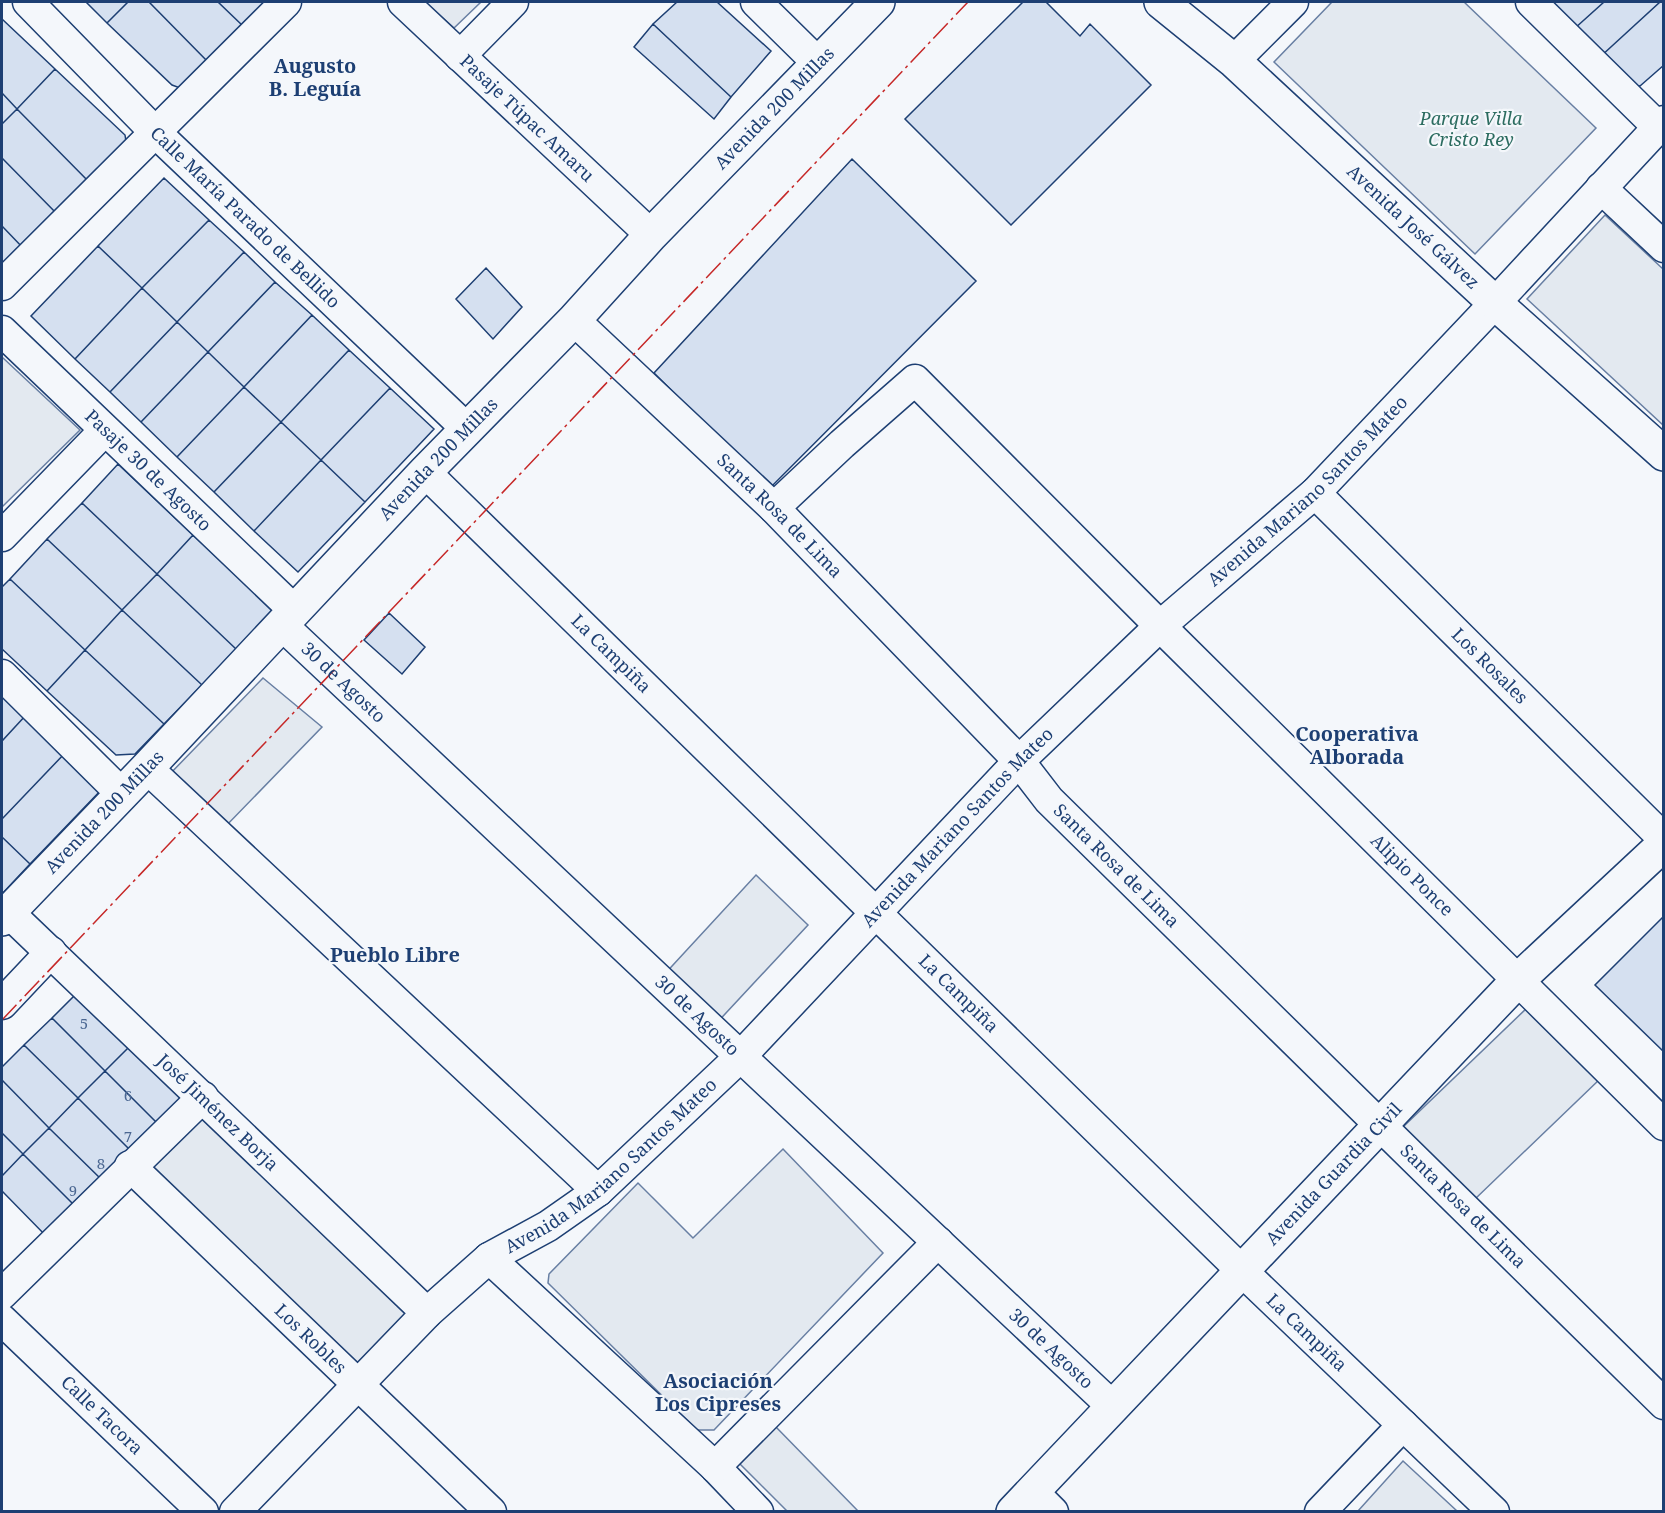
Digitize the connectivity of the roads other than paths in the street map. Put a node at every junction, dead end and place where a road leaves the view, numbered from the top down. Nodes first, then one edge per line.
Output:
1 (28, 2) edge
2 (286, 2) edge
3 (403, 2) edge
4 (513, 2) edge
5 (756, 2) edge
6 (878, 2) edge
7 (1161, 2) edge
8 (1293, 2) edge
9 (1531, 2) edge
10 (460, 56) junction
11 (1234, 61) junction
12 (819, 64) junction
13 (1661, 124) edge
14 (155, 132) junction
15 (1601, 188) junction
16 (651, 235) junction
17 (1664, 247) edge
18 (2, 285) edge
19 (1495, 303) junction
20 (574, 320) junction
21 (2, 331) edge
22 (467, 429) junction
23 (104, 431) junction
24 (1664, 454) edge
25 (425, 472) junction
26 (1315, 493) junction
27 (774, 508) junction
28 (2, 536) edge
29 (288, 618) junction
30 (1160, 626) junction
31 (2, 675) edge
32 (1019, 761) junction
33 (147, 768) junction
34 (122, 794) junction
35 (1664, 842) edge
36 (876, 913) junction
37 (5, 916) edge
38 (51, 952) junction
39 (1517, 981) junction
40 (2, 1004) edge
41 (740, 1057) junction
42 (203, 1097) junction
43 (1664, 1125) edge
44 (1379, 1126) junction
45 (130, 1166) junction
46 (598, 1191) junction
47 (938, 1242) junction
48 (489, 1258) junction
49 (1242, 1270) junction
50 (2, 1294) edge
51 (427, 1313) junction
52 (2, 1320) edge
53 (359, 1384) junction
54 (1664, 1404) edge
55 (1113, 1407) junction
56 (1403, 1425) junction
57 (715, 1467) junction
58 (1033, 1505) edge
59 (1322, 1511) edge
60 (203, 1512) edge
61 (235, 1512) edge
62 (491, 1512) edge
63 (758, 1512) edge
64 (1494, 1512) edge

1 - 14 street, Calle María Parado de Bellido
2 - 14 street
3 - 10 street, Pasaje Túpac Amaru
4 - 10 street
5 - 12 street
6 - 12 street, Avenida 200 Millas
7 - 11 street, Avenida José Gálvez
8 - 11 street
9 - 13 street
10 - 16 street, Pasaje Túpac Amaru
11 - 19 street, Avenida José Gálvez
12 - 16 street, Avenida 200 Millas
13 - 15 street, Avenida Mariano Santos Mateo
14 - 18 street
14 - 22 street, Calle María Parado de Bellido
15 - 17 street
15 - 19 street, Avenida Mariano Santos Mateo
16 - 20 street, Avenida 200 Millas
19 - 24 street, Avenida José Gálvez
19 - 26 street, Avenida Mariano Santos Mateo
20 - 22 street, Avenida 200 Millas
20 - 27 street, Santa Rosa de Lima
21 - 23 street, Pasaje 30 de Agosto
22 - 25 street, Avenida 200 Millas
23 - 28 street
23 - 29 street, Pasaje 30 de Agosto
25 - 29 street, Avenida 200 Millas
25 - 36 street, La Campiña
26 - 30 street, Avenida Mariano Santos Mateo
26 - 35 street, Los Rosales
27 - 30 street, Alipio Ponce
27 - 32 street, Santa Rosa de Lima
29 - 33 street, Avenida 200 Millas
29 - 41 street, 30 de Agosto
30 - 32 street, Avenida Mariano Santos Mateo
30 - 39 street, Alipio Ponce
31 - 34 street
32 - 36 street, Avenida Mariano Santos Mateo
32 - 44 street, Santa Rosa de Lima
33 - 34 street, Avenida 200 Millas
33 - 46 street
34 - 37 street, Avenida 200 Millas
35 - 39 street, Avenida Guardia Civil
36 - 41 street, Avenida Mariano Santos Mateo
36 - 49 street, La Campiña
37 - 38 street, José Jiménez Borja
38 - 40 street
38 - 42 street, José Jiménez Borja
39 - 43 street, Alipio Ponce
39 - 44 street, Avenida Guardia Civil
41 - 46 street, Avenida Mariano Santos Mateo
41 - 47 street, 30 de Agosto
42 - 45 street
42 - 51 street, José Jiménez Borja
44 - 49 street, Avenida Guardia Civil
44 - 54 street, Santa Rosa de Lima
45 - 50 street
45 - 53 street, Los Robles
46 - 48 street, Avenida Mariano Santos Mateo
47 - 55 street, 30 de Agosto
47 - 57 street
48 - 51 street, Avenida Mariano Santos Mateo
48 - 57 street
49 - 55 street, Avenida Guardia Civil
49 - 56 street, La Campiña
51 - 53 street, Avenida Mariano Santos Mateo
52 - 60 street, Calle Tacora
53 - 61 street, Avenida Mariano Santos Mateo
53 - 62 street, Los Robles
55 - 58 street, Avenida Guardia Civil
56 - 59 street
56 - 64 street, La Campiña
57 - 63 street

